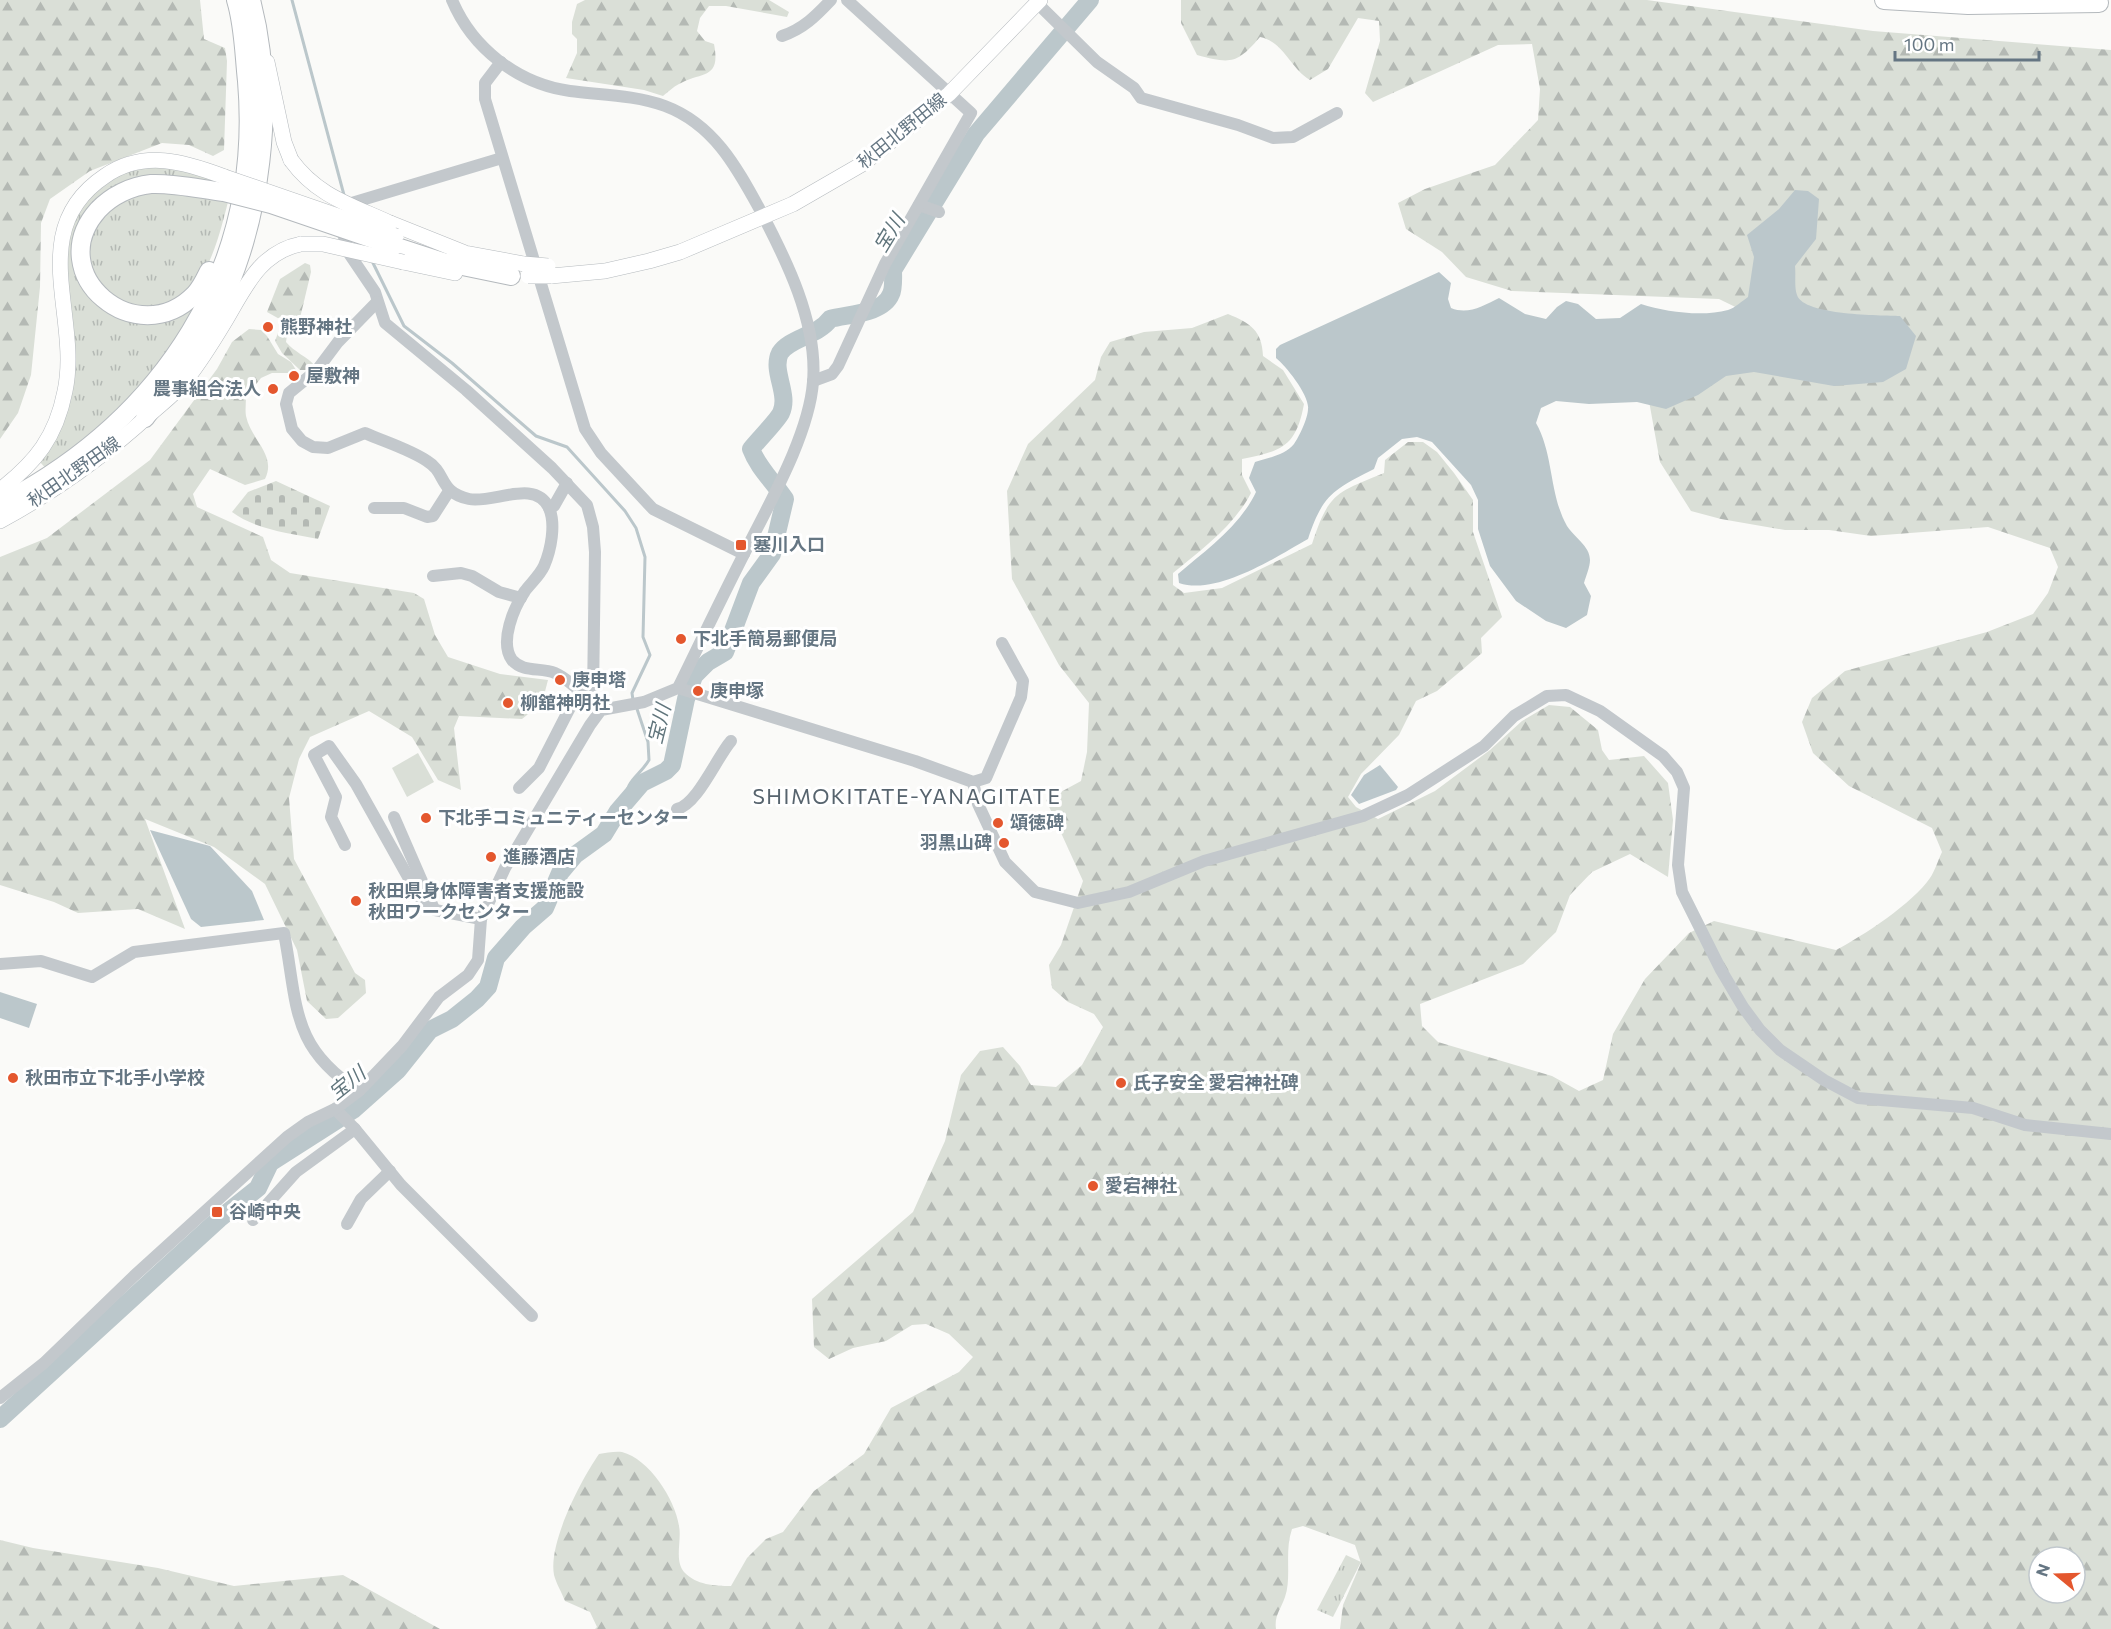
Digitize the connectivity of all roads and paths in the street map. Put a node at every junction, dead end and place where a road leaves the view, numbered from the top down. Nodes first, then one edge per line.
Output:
1 (236, 0) edge
2 (250, 0) edge
3 (452, 0) edge
4 (831, 0) edge
5 (846, 0) edge
6 (1884, 0) edge
7 (2062, 0) edge
8 (1038, 1) edge
9 (2105, 3) edge
10 (256, 22) junction
11 (782, 36) dead end
12 (501, 62) junction
13 (949, 94) junction
14 (1337, 113) dead end
15 (502, 158) junction
16 (225, 185) junction
17 (241, 204) junction
18 (919, 205) junction
19 (939, 212) dead end
20 (764, 217) junction
21 (393, 235) junction
22 (521, 272) junction
23 (377, 302) junction
24 (813, 381) junction
25 (145, 418) junction
26 (567, 483) junction
27 (0, 490) edge
28 (449, 491) junction
29 (0, 504) edge
30 (374, 508) dead end
31 (549, 508) junction
32 (0, 521) edge
33 (744, 554) junction
34 (433, 576) dead end
35 (521, 598) junction
36 (1002, 643) dead end
37 (684, 690) junction
38 (578, 692) junction
39 (593, 695) junction
40 (601, 710) junction
41 (731, 741) dead end
42 (973, 782) junction
43 (519, 788) dead end
44 (677, 809) dead end
45 (394, 817) dead end
46 (345, 845) dead end
47 (435, 910) junction
48 (481, 919) junction
49 (0, 964) edge
50 (359, 1091) junction
51 (337, 1111) junction
52 (353, 1126) junction
53 (2111, 1134) edge
54 (390, 1171) junction
55 (253, 1220) dead end
56 (348, 1224) dead end
57 (532, 1316) dead end
58 (0, 1398) edge

1 - 17 highway
2 - 10 highway
3 - 12 street
4 - 11 street
5 - 13 street
6 - 9 highway
7 - 9 highway
8 - 13 main road, 秋田北野田線
8 - 14 street
10 - 21 main road, bridge
10 - 25 highway
12 - 15 street
12 - 20 street
13 - 18 street
13 - 20 main road, 秋田北野田線
15 - 23 street
15 - 33 street
16 - 17 highway
16 - 21 highway, bridge
16 - 27 main road
17 - 29 highway
18 - 19 street
18 - 24 street
20 - 22 main road, 秋田北野田線, bridge
20 - 24 street
21 - 22 highway
22 - 25 main road, 秋田北野田線, bridge
23 - 26 street
23 - 28 street
24 - 33 street
25 - 32 main road, 秋田北野田線
26 - 31 street
26 - 39 street
28 - 30 street
28 - 31 street
31 - 35 street
33 - 37 street
34 - 35 street
35 - 38 street
36 - 42 street
37 - 40 street
37 - 42 street
38 - 39 street
38 - 43 street
39 - 40 street
40 - 48 street
41 - 44 street
42 - 53 street
45 - 47 street
46 - 47 street
47 - 48 street
48 - 50 street
49 - 50 street
50 - 51 street
51 - 52 street
51 - 58 street
52 - 54 street
52 - 55 street
54 - 56 street
54 - 57 street

